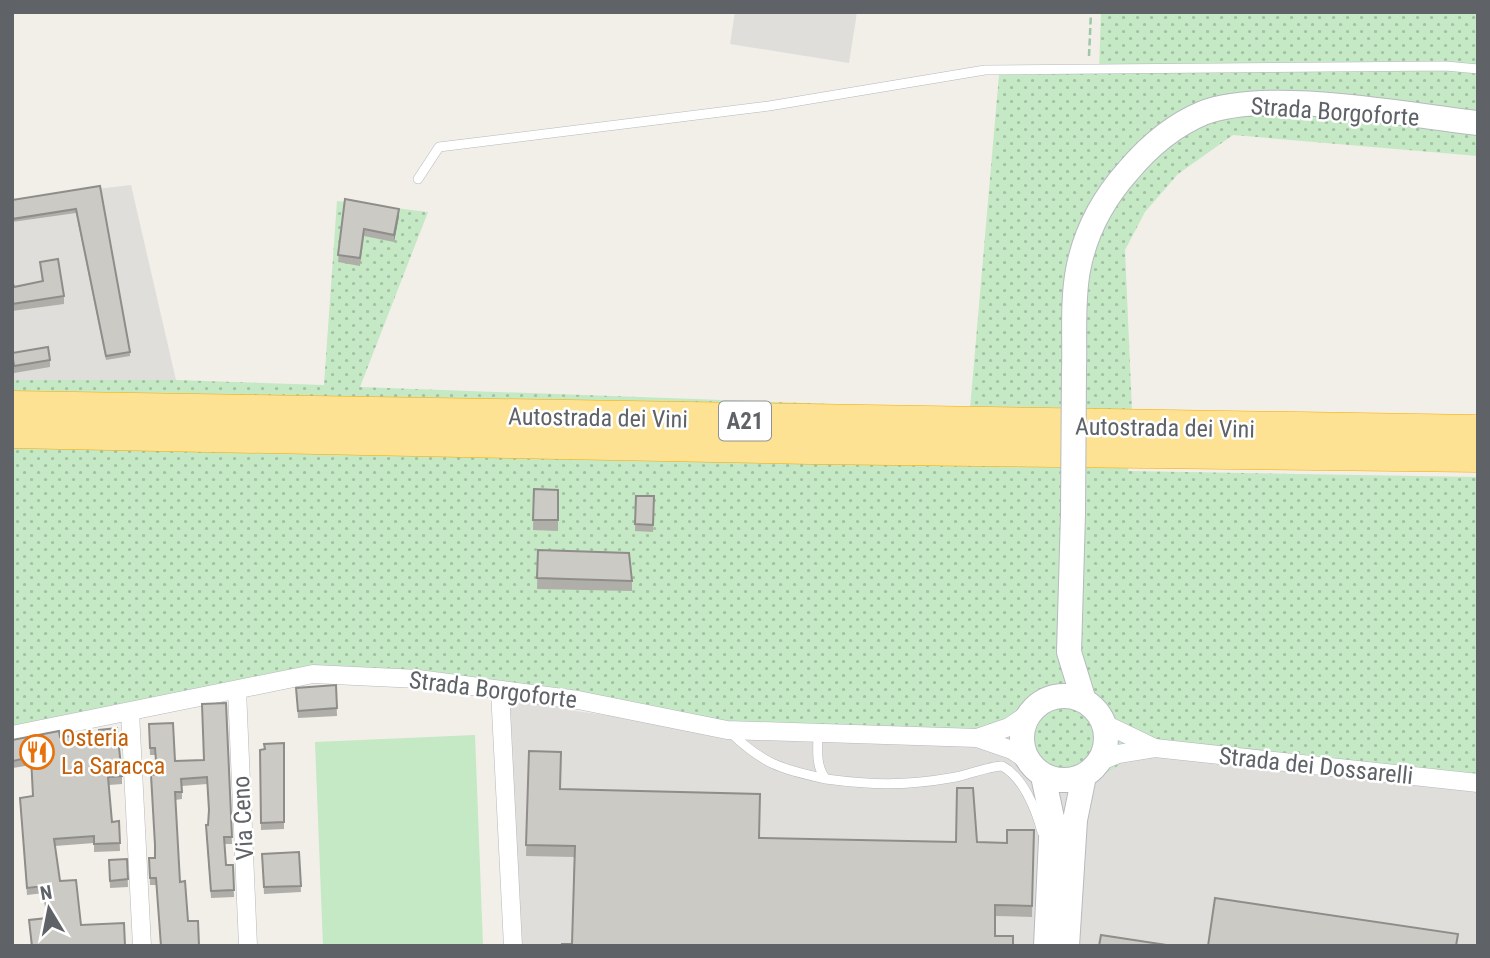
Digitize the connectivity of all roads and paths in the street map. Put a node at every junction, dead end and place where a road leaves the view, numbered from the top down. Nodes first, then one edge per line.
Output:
1 (1091, 12) edge
2 (1089, 66) junction
3 (1478, 69) edge
4 (1478, 123) edge
5 (418, 179) dead end
6 (12, 407) edge
7 (1478, 431) edge
8 (12, 432) edge
9 (1478, 456) edge
10 (1069, 652) junction
11 (237, 690) junction
12 (500, 690) junction
13 (1049, 698) junction
14 (1083, 701) junction
15 (130, 712) junction
16 (1028, 714) junction
17 (1103, 723) junction
18 (727, 730) junction
19 (818, 733) junction
20 (12, 736) edge
21 (977, 738) junction
22 (1155, 748) junction
23 (1035, 768) junction
24 (1092, 769) junction
25 (826, 779) junction
26 (1478, 783) edge
27 (1050, 862) junction
28 (142, 946) edge
29 (248, 946) edge
30 (513, 946) edge
31 (1046, 946) edge
32 (1066, 946) edge

1 - 2 path
2 - 3 lane
2 - 5 lane
4 - 10 main road, Strada Borgoforte, bridge
6 - 7 highway, Autostrada dei Vini / A21
8 - 9 highway, Autostrada dei Vini / A21
10 - 13 main road
10 - 14 main road
11 - 12 street, Strada Borgoforte
11 - 15 street, Strada Borgoforte
11 - 29 street, Via Ceno
12 - 18 street, Strada Borgoforte
12 - 30 street
13 - 14 main road
13 - 16 main road
14 - 17 main road
15 - 20 street, Strada Borgoforte
15 - 28 street
16 - 21 street, Strada Borgoforte
16 - 23 main road
17 - 22 street, Strada dei Dossarelli
17 - 24 main road
18 - 19 street, Strada Borgoforte
18 - 25 lane
19 - 21 street, Strada Borgoforte
19 - 25 lane
21 - 23 street, Strada Borgoforte
22 - 24 street, Strada dei Dossarelli
22 - 26 street, Strada dei Dossarelli
23 - 24 main road
23 - 27 main road
24 - 32 main road
25 - 27 lane
27 - 31 main road

